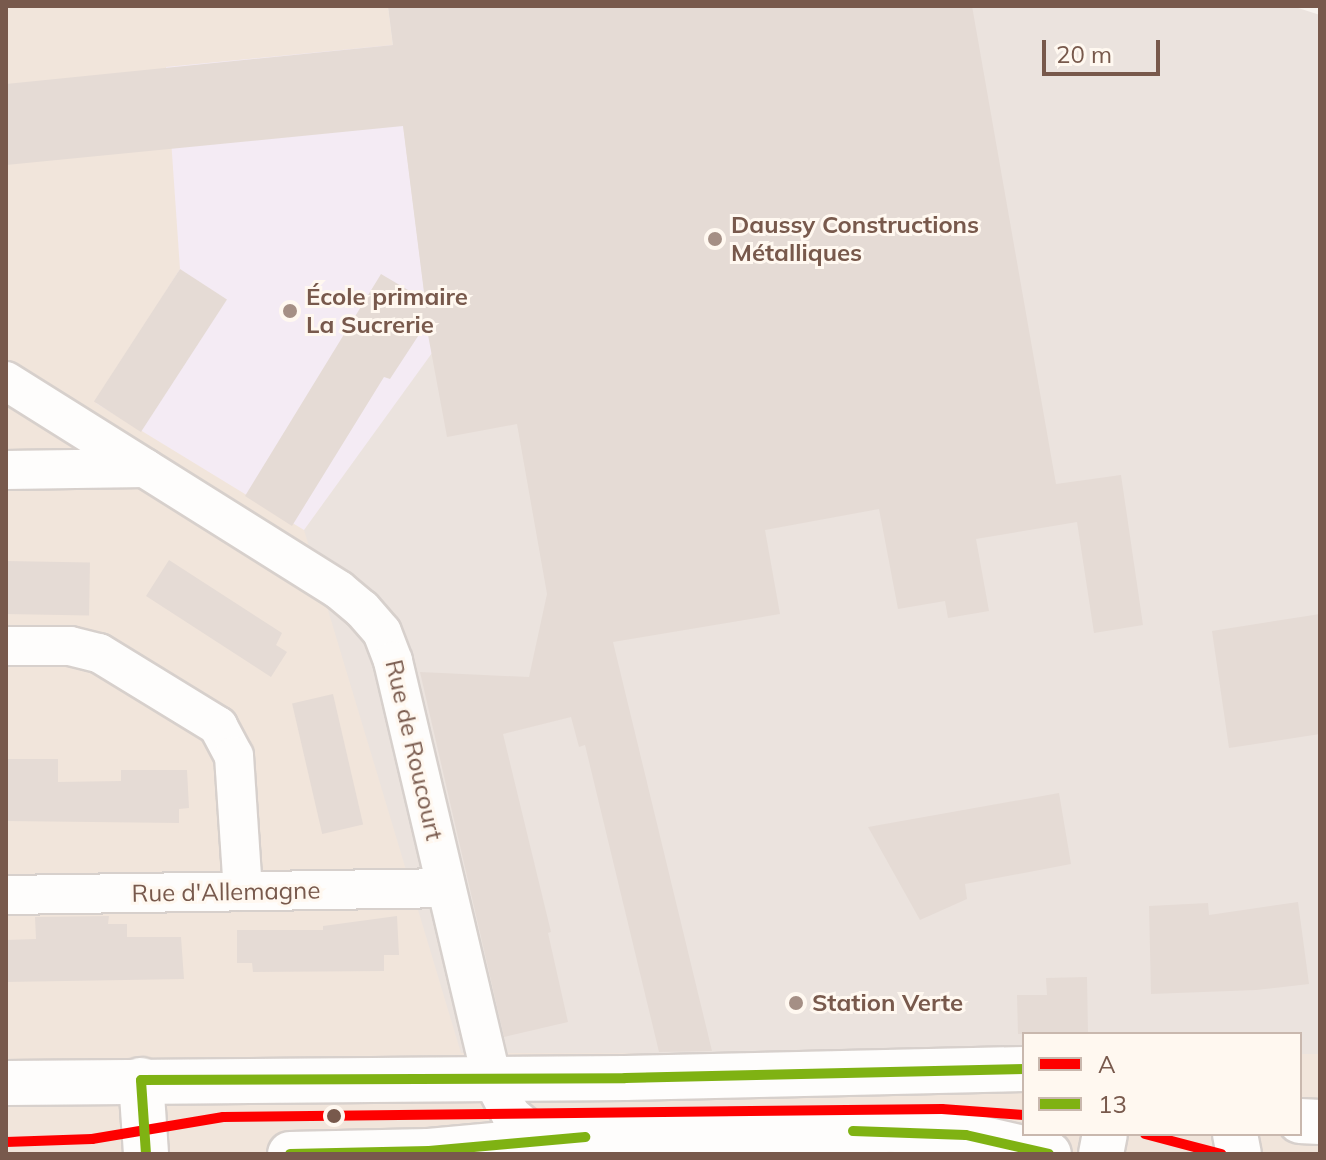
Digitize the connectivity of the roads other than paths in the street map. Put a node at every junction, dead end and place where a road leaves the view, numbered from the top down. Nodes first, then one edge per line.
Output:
1 (6, 381) edge
2 (145, 468) junction
3 (6, 470) edge
4 (6, 646) edge
5 (446, 888) junction
6 (243, 891) junction
7 (6, 895) edge
8 (1022, 1069) edge
9 (491, 1077) junction
10 (141, 1080) junction
11 (6, 1083) edge
12 (549, 1139) junction
13 (146, 1154) edge
14 (290, 1154) edge
15 (1049, 1154) edge

1 - 2 street, Rue de Roucourt
2 - 3 street
2 - 5 street, Rue de Roucourt
4 - 6 street
5 - 6 street, Rue d'Allemagne
5 - 9 street, Rue de Roucourt
6 - 7 street, Rue d'Allemagne
8 - 9 main road
9 - 10 main road
9 - 12 street, Rue de Roucourt
10 - 11 main road
10 - 13 main road
12 - 14 main road
12 - 15 main road

